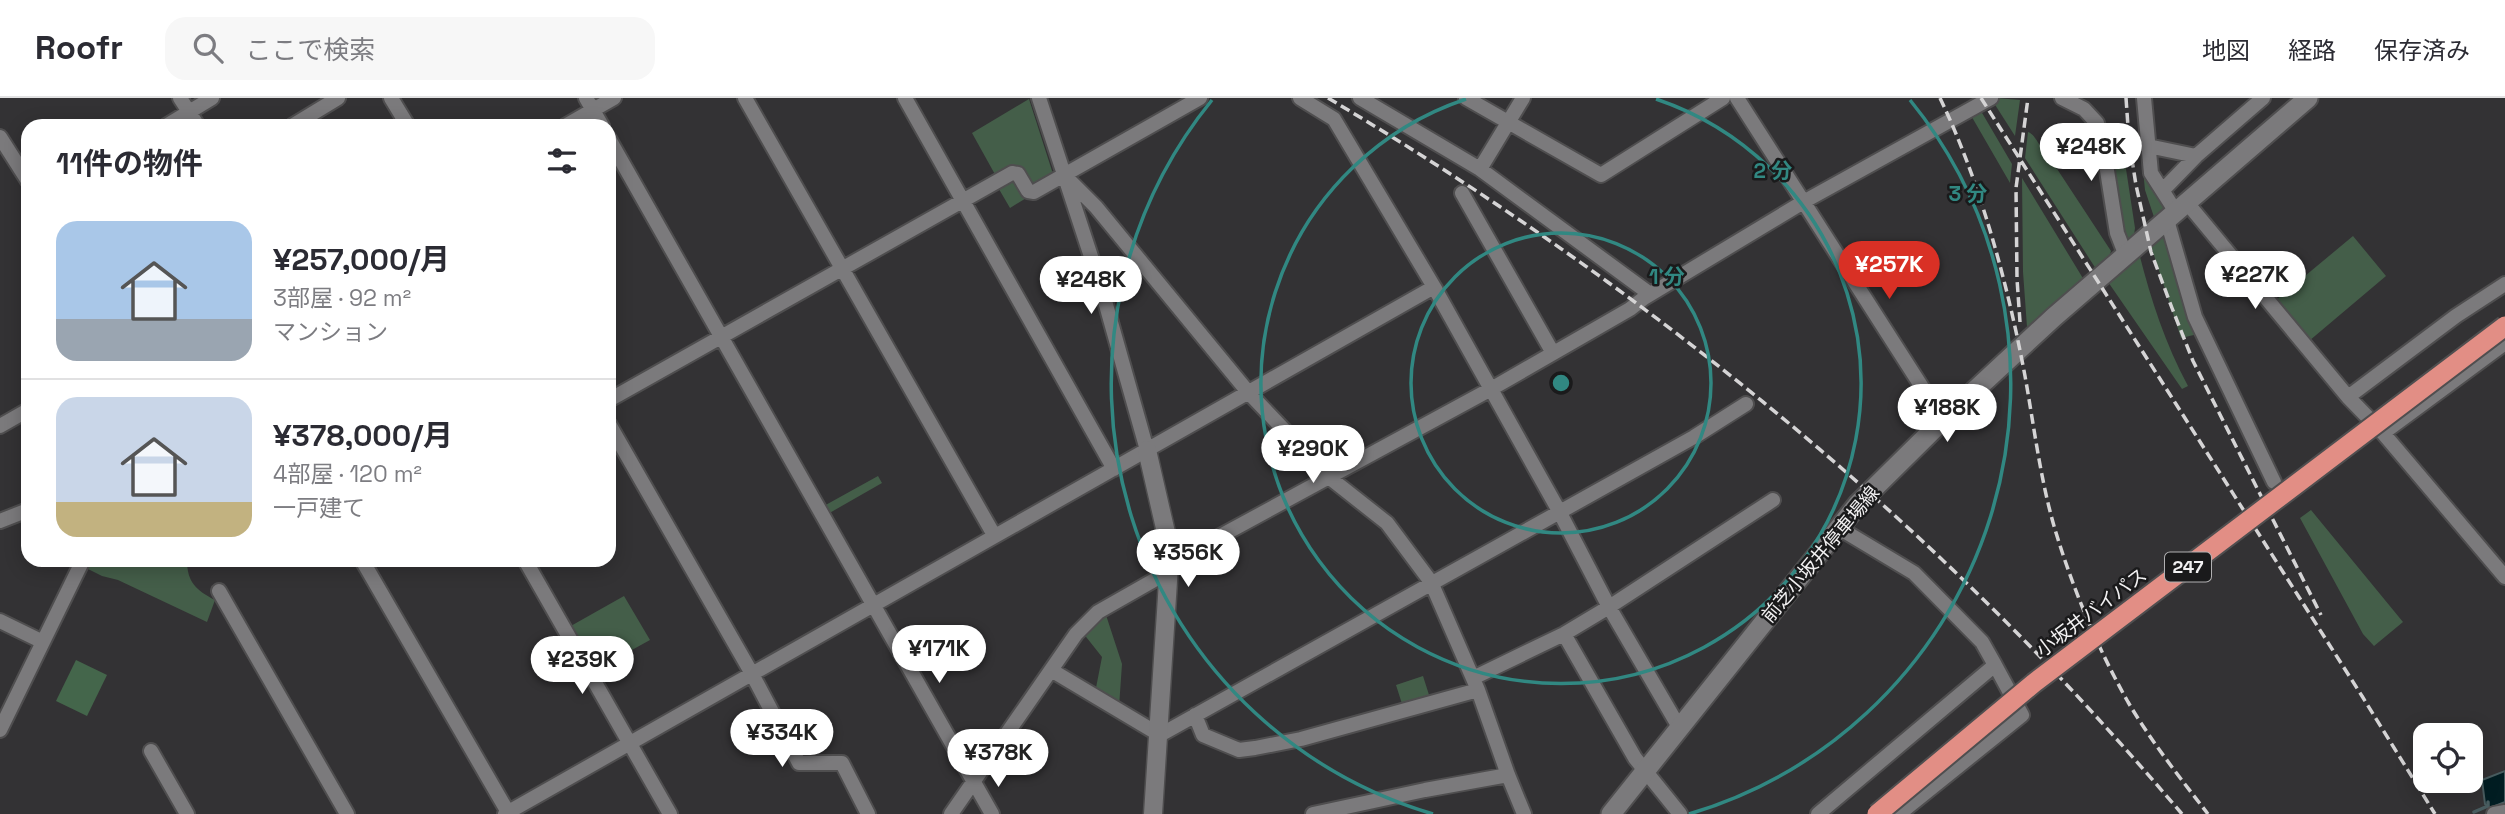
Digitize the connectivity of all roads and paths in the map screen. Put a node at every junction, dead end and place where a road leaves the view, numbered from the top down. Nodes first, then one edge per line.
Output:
1 (180, 98) edge
2 (212, 98) edge
3 (338, 98) edge
4 (391, 98) edge
5 (614, 98) edge
6 (745, 98) edge
7 (905, 98) edge
8 (1039, 98) edge
9 (1200, 98) edge
10 (1300, 98) edge
11 (1360, 98) edge
12 (1466, 98) edge
13 (1523, 98) edge
14 (1723, 98) edge
15 (1737, 98) edge
16 (1991, 98) edge
17 (2062, 98) edge
18 (2144, 98) edge
19 (2263, 98) edge
20 (2308, 98) edge
21 (590, 104) edge
22 (189, 112) junction
23 (178, 119) edge
24 (194, 119) edge
25 (304, 119) edge
26 (404, 119) edge
27 (573, 119) edge
28 (1508, 123) junction
29 (0, 137) edge
30 (2148, 146) junction
31 (616, 151) edge
32 (2196, 156) junction
33 (1480, 169) junction
34 (21, 170) edge
35 (1064, 175) junction
36 (2163, 190) junction
37 (1462, 193) dead end
38 (963, 201) junction
39 (1805, 201) junction
40 (2177, 212) junction
41 (2126, 256) junction
42 (841, 268) junction
43 (2505, 284) edge
44 (1434, 287) junction
45 (1650, 294) junction
46 (2505, 326) edge
47 (720, 336) junction
48 (2505, 343) edge
49 (1553, 353) junction
50 (1491, 389) junction
51 (1248, 392) junction
52 (616, 396) edge
53 (2348, 397) junction
54 (1746, 404) dead end
55 (21, 414) edge
56 (1943, 419) junction
57 (0, 426) edge
58 (2383, 433) junction
59 (616, 436) edge
60 (1147, 450) junction
61 (1114, 469) junction
62 (1330, 478) junction
63 (2274, 482) dead end
64 (1773, 500) dead end
65 (1559, 510) junction
66 (21, 513) edge
67 (0, 521) edge
68 (1839, 528) junction
69 (994, 535) junction
70 (80, 567) edge
71 (366, 567) edge
72 (529, 567) edge
73 (1170, 569) junction
74 (2505, 576) edge
75 (1432, 582) junction
76 (219, 591) dead end
77 (873, 606) junction
78 (1609, 607) junction
79 (0, 621) edge
80 (1564, 634) junction
81 (43, 642) junction
82 (1995, 666) junction
83 (1051, 670) junction
84 (751, 672) junction
85 (1475, 684) junction
86 (1195, 715) junction
87 (1679, 727) junction
88 (0, 730) edge
89 (1160, 735) junction
90 (629, 743) junction
91 (151, 751) dead end
92 (1646, 770) junction
93 (1507, 775) junction
94 (974, 781) junction
95 (2505, 812) edge
96 (507, 813) edge
97 (187, 814) edge
98 (347, 814) edge
99 (670, 814) edge
100 (868, 814) edge
101 (951, 814) edge
102 (992, 814) edge
103 (1153, 814) edge
104 (1313, 814) edge
105 (1524, 814) edge
106 (1611, 814) edge
107 (1680, 814) edge
108 (1818, 814) edge
109 (1877, 814) edge
110 (1899, 814) edge
111 (2494, 814) edge

1 - 22 street
2 - 22 street
3 - 25 street
4 - 26 street
5 - 21 street
6 - 42 street
7 - 38 street
8 - 35 street
9 - 35 street
10 - 44 street
11 - 33 street
12 - 28 street
13 - 28 street
14 - 28 street
15 - 39 street
16 - 39 street
17 - 41 street
18 - 30 street
19 - 32 street
20 - 40 main road, 前芝小坂井停車場線
21 - 27 street
22 - 23 street
22 - 24 street
28 - 33 street
29 - 34 street
30 - 32 street
30 - 36 street
31 - 47 street
32 - 36 street
33 - 45 street
35 - 38 street
35 - 51 street
35 - 60 street
36 - 40 street
37 - 49 street
38 - 42 street
38 - 61 street
39 - 45 street
39 - 56 street
40 - 41 main road, 前芝小坂井停車場線
40 - 53 street
40 - 63 street
41 - 56 main road, 前芝小坂井停車場線
42 - 47 street
42 - 69 street
43 - 53 street
44 - 50 street
44 - 51 street
45 - 49 street
46 - 109 highway, 小坂井バイパス / 247, bridge
47 - 52 street
47 - 77 street
48 - 58 street
49 - 50 street
50 - 62 street
50 - 65 street
51 - 60 street
51 - 62 street
53 - 58 street
54 - 65 street
55 - 57 street
56 - 68 main road, 前芝小坂井停車場線
58 - 74 street
59 - 84 street
60 - 61 street
60 - 73 street
61 - 69 street
62 - 73 street
62 - 75 street
64 - 78 street
65 - 75 street
65 - 78 street
66 - 67 street
68 - 82 street
68 - 87 main road, 前芝小坂井停車場線
69 - 77 street
70 - 81 street
71 - 96 street
72 - 90 street
73 - 83 street
73 - 89 street
75 - 85 street
75 - 86 street
76 - 98 street
77 - 84 street
77 - 94 street
78 - 80 street
78 - 87 street
79 - 81 street
80 - 85 street
80 - 92 street
81 - 88 street
82 - 108 street
82 - 110 street
83 - 89 street
83 - 94 street
84 - 90 street
84 - 100 street
85 - 86 street
85 - 93 street
86 - 89 street
87 - 92 main road, 前芝小坂井停車場線
89 - 103 street
90 - 96 street
90 - 99 street
91 - 97 street
92 - 106 main road, 前芝小坂井停車場線
92 - 107 street
93 - 104 street
93 - 105 street
94 - 101 street
94 - 102 street
95 - 111 street

